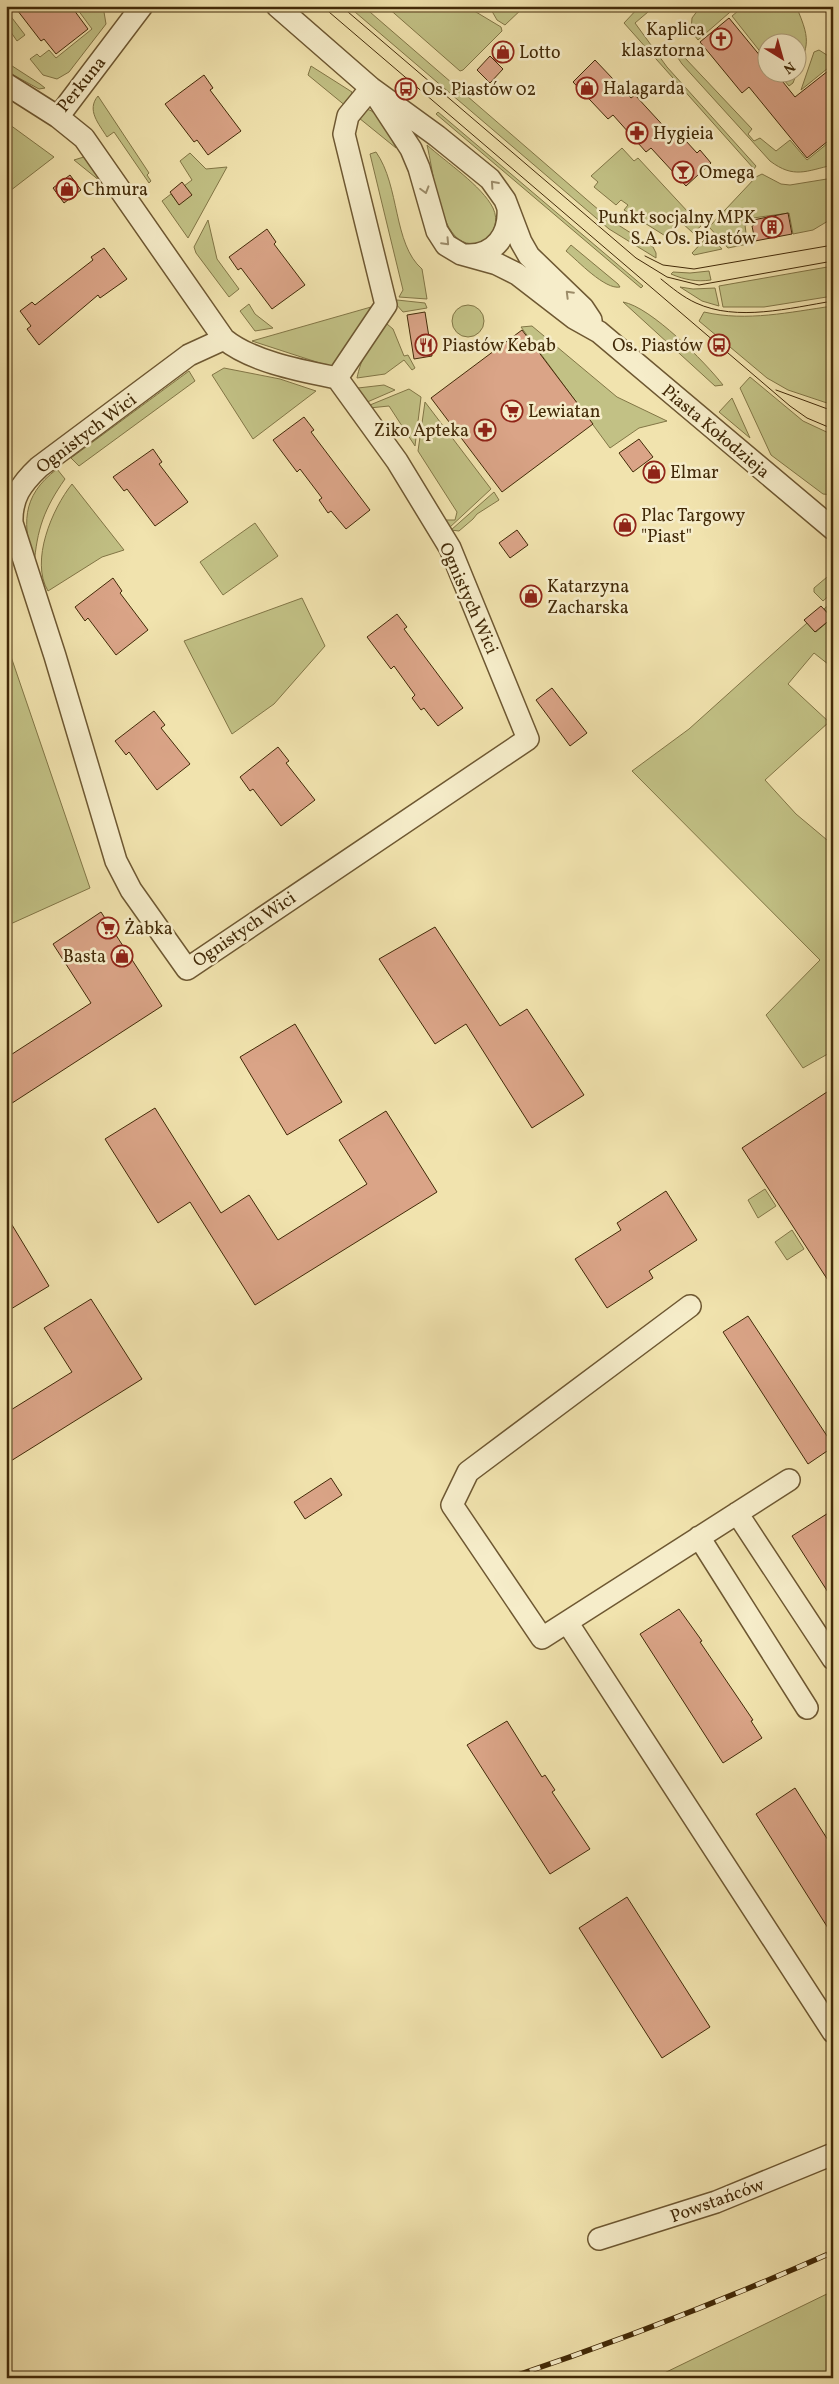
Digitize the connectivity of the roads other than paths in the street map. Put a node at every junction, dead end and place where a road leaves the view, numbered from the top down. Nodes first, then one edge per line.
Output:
1 (142, 6) edge
2 (277, 6) edge
3 (6, 84) edge
4 (371, 88) junction
5 (58, 117) junction
6 (437, 136) junction
7 (415, 158) junction
8 (508, 205) junction
9 (465, 255) junction
10 (599, 332) junction
11 (230, 344) junction
12 (337, 378) junction
13 (833, 529) edge
14 (690, 1306) dead end
15 (789, 1480) dead end
16 (737, 1513) junction
17 (699, 1537) junction
18 (567, 1622) junction
19 (833, 1659) edge
20 (807, 1708) dead end
21 (833, 2032) edge
22 (833, 2154) edge
23 (599, 2239) dead end

1 - 5 street, Perkuna
2 - 4 street, Piasta Kołodzieja
3 - 5 street, Perkuna
4 - 6 street, Piasta Kołodzieja
4 - 7 street, Piasta Kołodzieja
4 - 12 street
5 - 11 street
6 - 7 street
8 -> 6 street, Piasta Kołodzieja
7 -> 9 street, Piasta Kołodzieja
8 - 9 street
10 -> 8 street, Piasta Kołodzieja
9 - 10 street, Piasta Kołodzieja
10 - 13 street, Piasta Kołodzieja
11 - 12 street
11 - 12 street, Ognistych Wici
14 - 18 street
15 - 16 street
16 - 17 street
16 - 19 street
17 - 18 street
17 - 20 street
18 - 21 street
22 - 23 street, Powstańców

